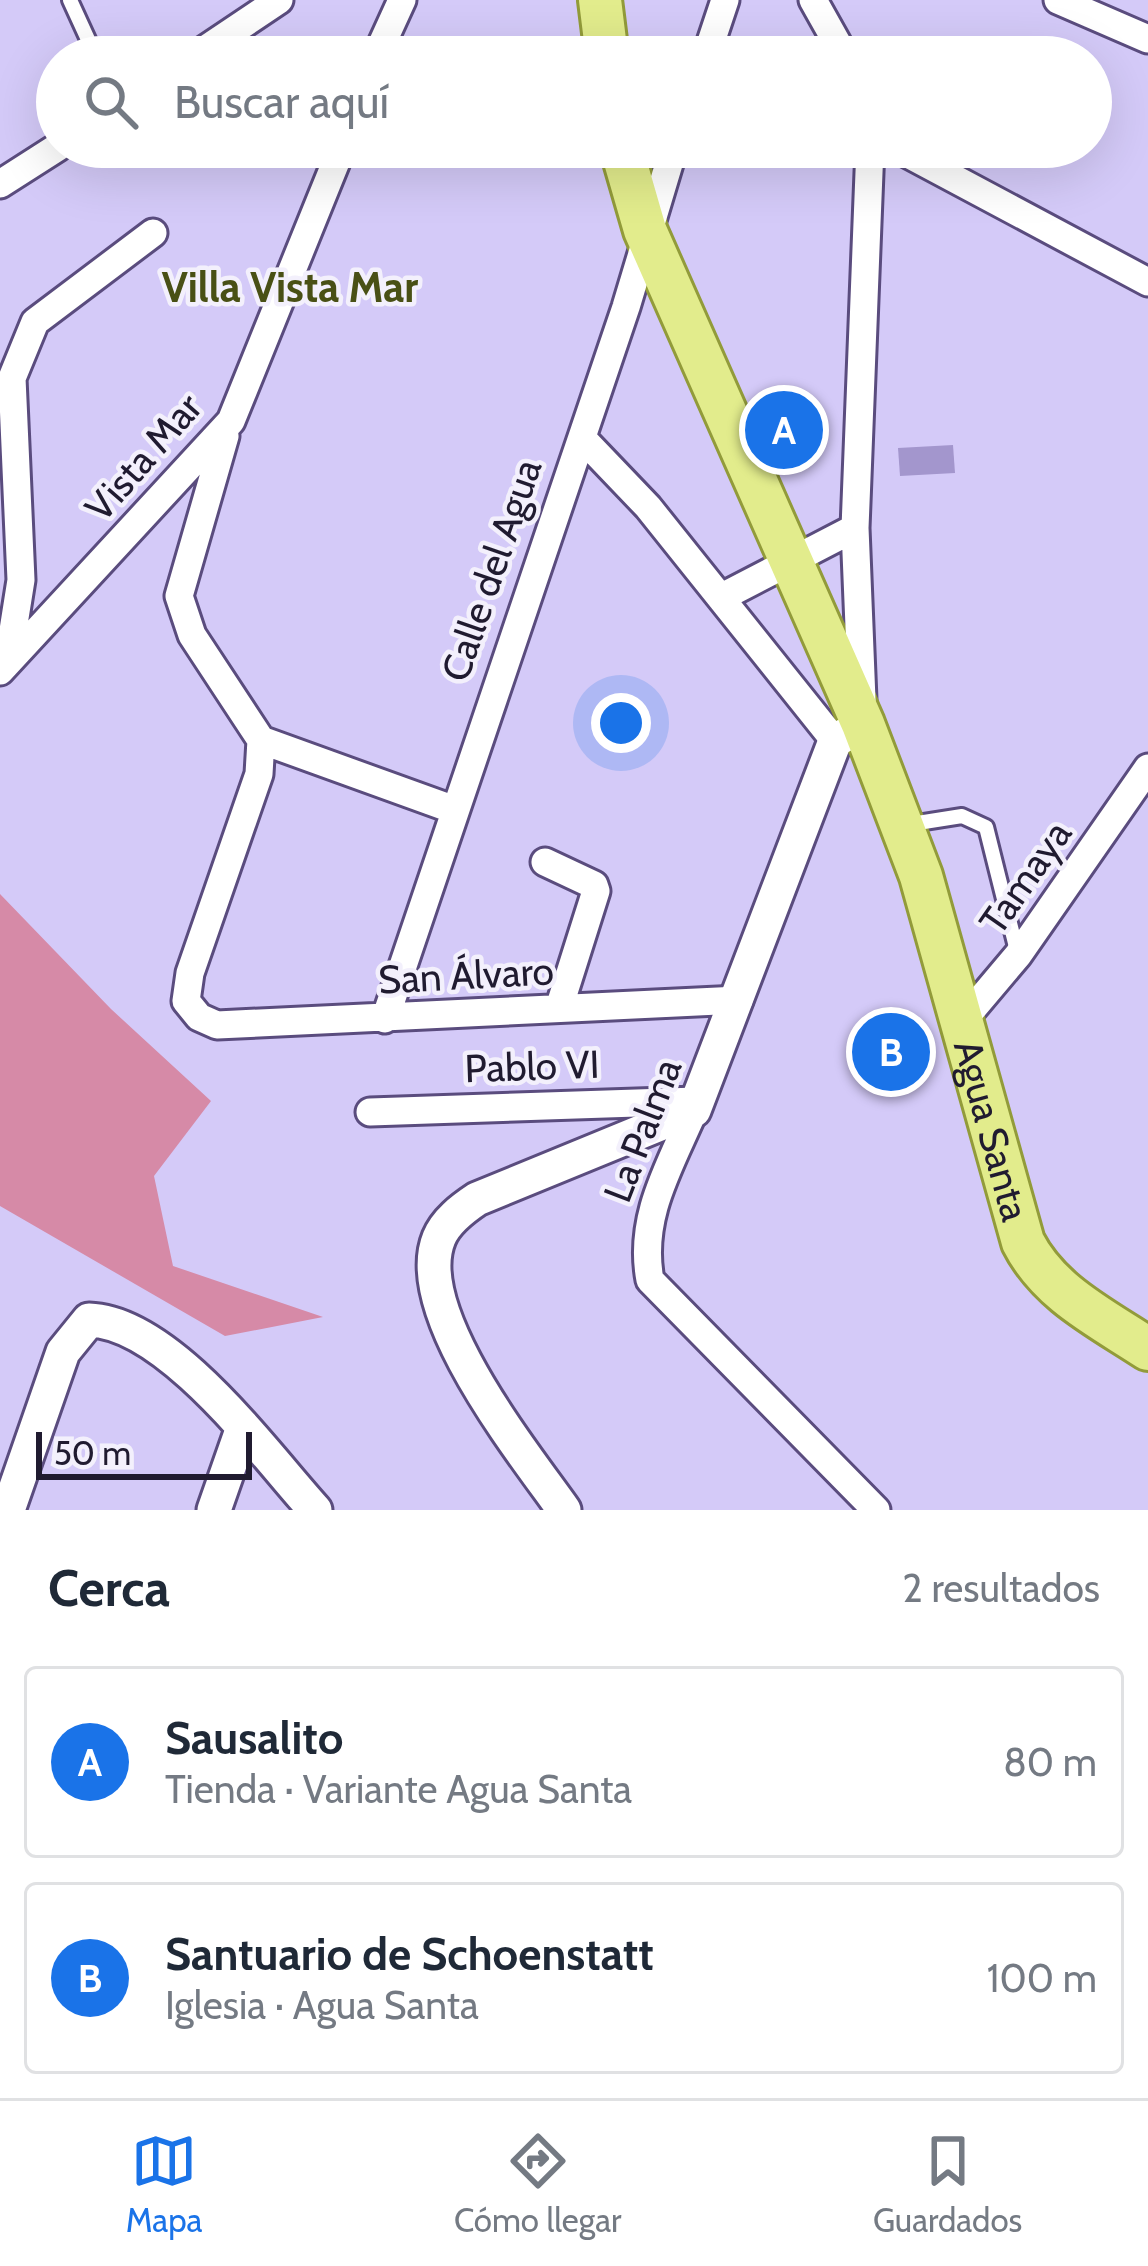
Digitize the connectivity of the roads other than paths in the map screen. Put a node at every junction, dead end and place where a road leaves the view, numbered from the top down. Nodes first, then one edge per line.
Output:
1 (70, 0) edge
2 (279, 0) edge
3 (402, 0) edge
4 (600, 0) edge
5 (725, 0) edge
6 (813, 0) edge
7 (1058, 0) edge
8 (86, 36) edge
9 (225, 36) edge
10 (386, 36) edge
11 (604, 36) edge
12 (713, 36) edge
13 (833, 36) edge
14 (1148, 39) edge
15 (36, 161) edge
16 (333, 168) edge
17 (627, 168) edge
18 (667, 168) edge
19 (870, 168) edge
20 (934, 168) edge
21 (0, 184) edge
22 (645, 230) junction
23 (153, 232) dead end
24 (1148, 282) edge
25 (231, 421) junction
26 (582, 438) junction
27 (855, 528) junction
28 (790, 560) junction
29 (21, 580) junction
30 (722, 597) junction
31 (66, 605) junction
32 (4, 667) edge
33 (849, 733) junction
34 (261, 740) junction
35 (1148, 768) edge
36 (452, 809) junction
37 (901, 825) junction
38 (545, 862) dead end
39 (1018, 955) junction
40 (739, 1000) junction
41 (559, 1009) junction
42 (385, 1019) junction
43 (959, 1025) junction
44 (696, 1106) junction
45 (370, 1112) dead end
46 (1148, 1349) edge
47 (242, 1430) junction
48 (8, 1510) edge
49 (214, 1510) edge
50 (315, 1510) edge
51 (564, 1510) edge
52 (876, 1510) edge

1 - 8 lane
2 - 9 street
3 - 10 street
4 - 11 main road
5 - 12 street
6 - 13 street
7 - 14 street
15 - 21 street
16 - 25 street, Vista Mar
17 - 22 main road, Agua Santa
18 - 22 street, Calle del Agua
19 - 27 street
20 - 24 street
22 - 26 street, Calle del Agua
22 - 28 main road, Agua Santa
23 - 29 street, Vista Mar
25 - 31 street, Vista Mar
25 - 34 street
26 - 30 street
26 - 36 street, Calle del Agua
27 - 28 street
27 - 33 street
28 - 30 street
28 - 33 main road, Agua Santa
29 - 31 street
29 - 32 street, Vista Mar
30 - 33 street
31 - 32 street, Vista Mar
33 - 37 main road, Agua Santa
33 - 40 street, La Palma
34 - 36 street
34 - 42 street, San Álvaro
35 - 39 street, Tamaya
36 - 42 street, Calle del Agua
37 - 39 lane
37 - 43 main road, Agua Santa
38 - 41 street
39 - 43 street, Tamaya
40 - 41 street, San Álvaro
40 - 44 street, La Palma
41 - 42 street, San Álvaro
43 - 46 main road, Agua Santa
44 - 45 street, Pablo VI
44 - 51 street
44 - 52 street, La Palma
47 - 48 street
47 - 49 street
47 - 50 street

